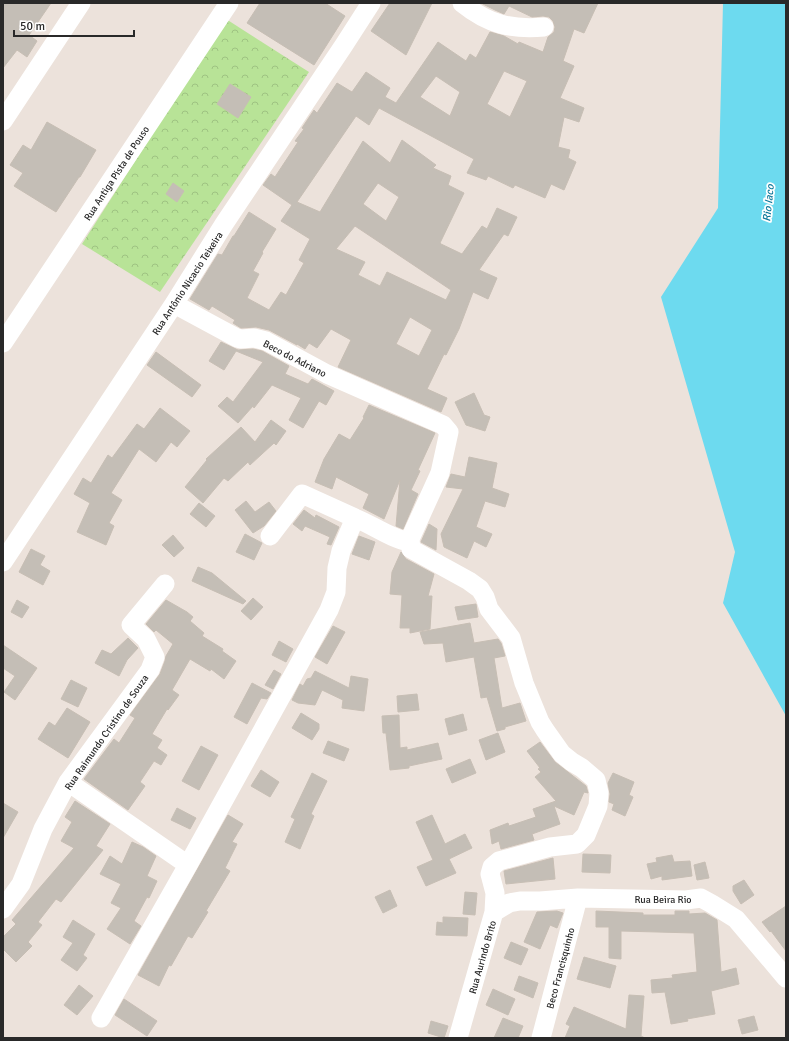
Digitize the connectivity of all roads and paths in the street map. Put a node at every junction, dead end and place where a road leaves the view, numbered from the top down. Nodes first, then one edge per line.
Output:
1 (81, 3) edge
2 (228, 3) edge
3 (371, 3) edge
4 (462, 3) edge
5 (544, 27) dead end
6 (3, 120) edge
7 (174, 304) junction
8 (3, 343) edge
9 (355, 518) junction
10 (270, 536) dead end
11 (410, 542) junction
12 (3, 562) edge
13 (165, 584) dead end
14 (68, 782) junction
15 (188, 865) junction
16 (578, 898) junction
17 (3, 909) edge
18 (494, 912) junction
19 (786, 978) edge
20 (101, 1018) dead end
21 (458, 1038) edge
22 (541, 1038) edge

1 - 6 street
2 - 8 street, Rua Antiga Pista de Pouso
3 - 7 street, Rua Antônio Nicacio Teixeira
4 - 5 street
7 - 11 street, Beco do Adriano
7 - 12 street, Rua Antônio Nicacio Teixeira
9 - 10 street
9 - 11 street
9 - 15 street
11 - 18 street
13 - 14 street, Rua Raimundo Cristino de Souza
14 - 15 street
14 - 17 street, Rua Raimundo Cristino de Souza
15 - 20 street
16 - 18 street, Rua Aurindo Brito
16 - 19 street, Rua Beira Rio
16 - 22 street, Beco Francisquinho
18 - 21 street, Rua Aurindo Brito

